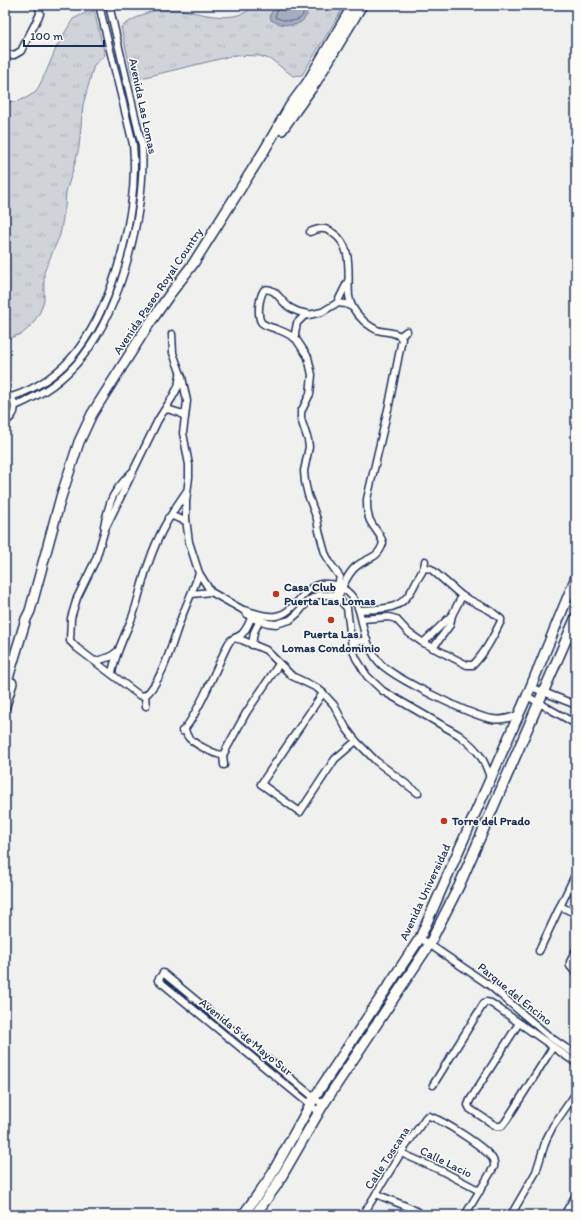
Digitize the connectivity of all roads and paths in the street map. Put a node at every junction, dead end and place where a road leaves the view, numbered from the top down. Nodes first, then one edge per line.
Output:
1 (39, 5) edge
2 (99, 5) edge
3 (109, 5) edge
4 (353, 5) edge
5 (362, 5) edge
6 (351, 15) junction
7 (5, 55) edge
8 (310, 232) dead end
9 (349, 280) junction
10 (337, 303) junction
11 (352, 307) junction
12 (309, 315) junction
13 (407, 331) dead end
14 (172, 334) dead end
15 (400, 336) junction
16 (296, 338) junction
17 (180, 373) junction
18 (5, 393) edge
19 (11, 397) junction
20 (15, 406) junction
21 (164, 411) junction
22 (184, 417) junction
23 (5, 421) edge
24 (135, 469) junction
25 (187, 490) junction
26 (168, 518) junction
27 (186, 521) junction
28 (101, 542) junction
29 (199, 573) junction
30 (576, 577) edge
31 (340, 587) junction
32 (211, 592) junction
33 (192, 594) junction
34 (462, 596) junction
35 (336, 597) junction
36 (387, 608) junction
37 (360, 610) junction
38 (252, 615) junction
39 (452, 615) junction
40 (389, 617) junction
41 (576, 617) edge
42 (261, 618) junction
43 (362, 619) junction
44 (234, 638) junction
45 (366, 640) junction
46 (352, 643) junction
47 (423, 643) junction
48 (252, 645) junction
49 (433, 648) junction
50 (118, 651) junction
51 (19, 653) junction
52 (96, 661) junction
53 (279, 664) junction
54 (112, 673) junction
55 (531, 687) junction
56 (5, 688) edge
57 (544, 692) junction
58 (323, 693) junction
59 (145, 696) junction
60 (527, 696) junction
61 (558, 698) junction
62 (539, 703) junction
63 (576, 705) edge
64 (5, 706) edge
65 (146, 706) dead end
66 (552, 710) junction
67 (576, 712) edge
68 (518, 715) junction
69 (574, 722) edge
70 (356, 741) junction
71 (223, 755) junction
72 (224, 765) dead end
73 (490, 778) junction
74 (418, 793) dead end
75 (576, 873) edge
76 (560, 906) junction
77 (576, 914) edge
78 (420, 938) junction
79 (430, 945) junction
80 (576, 950) edge
81 (539, 951) dead end
82 (576, 973) edge
83 (519, 1023) junction
84 (553, 1047) junction
85 (576, 1056) edge
86 (576, 1063) edge
87 (432, 1085) dead end
88 (576, 1093) edge
89 (312, 1101) junction
90 (321, 1108) junction
91 (401, 1154) junction
92 (480, 1191) junction
93 (376, 1194) junction
94 (576, 1195) edge
95 (243, 1215) edge
96 (255, 1215) edge
97 (362, 1215) edge
98 (424, 1215) edge
99 (465, 1215) edge
100 (511, 1215) edge
101 (564, 1215) edge

1 - 7 street
2 - 19 street, Avenida Las Lomas
3 - 20 street, Avenida Las Lomas
4 - 6 main road
5 - 6 main road
6 - 51 main road, Avenida Paseo Royal Country
8 - 9 street
9 - 10 street
9 - 11 street
10 - 11 street
10 - 12 street
11 - 15 street
12 - 16 street
12 - 16 street
13 - 15 street
14 - 17 street
15 - 31 street
16 - 31 street
17 - 21 street
17 - 22 street
18 - 19 street
19 - 20 street
20 - 23 street
21 - 22 street
21 - 24 street
22 - 25 street
24 - 28 street
24 - 28 street
25 - 26 street
25 - 27 street
26 - 27 street
26 - 50 street
27 - 29 street
28 - 52 street
29 - 32 street
29 - 33 street
30 - 55 main road, Avenida Universidad
31 - 35 street
31 - 37 street
31 - 42 street
32 - 33 street
32 - 38 street
33 - 59 street
34 - 36 street
34 - 39 street
34 - 49 street
35 - 42 street
35 - 46 street
36 - 37 street
36 - 40 street
37 - 43 street
38 - 42 street
38 - 44 street
39 - 47 street
39 - 49 street
40 - 43 street
40 - 47 street
41 - 57 main road, Avenida Universidad
42 - 48 street
43 - 45 street
44 - 48 street
44 - 71 street
45 - 46 street
45 - 68 street
46 - 73 street
47 - 49 street
48 - 53 street
50 - 52 street
50 - 54 street
51 - 56 main road, Avenida Paseo Royal Country
51 - 64 main road, Avenida Paseo Royal Country
52 - 54 street
53 - 58 street
53 - 71 street
54 - 59 street
55 - 57 street
55 - 60 main road, Avenida Universidad
57 - 61 street
57 - 62 main road, Avenida Universidad
58 - 70 street
58 - 70 street
59 - 65 street
60 - 62 street
60 - 68 main road, Avenida Universidad
61 - 63 street
61 - 66 street
62 - 66 street
62 - 79 main road, Avenida Universidad
66 - 69 street
67 - 69 street
68 - 73 main road, Avenida Universidad
70 - 74 street
71 - 72 street
73 - 78 main road, Avenida Universidad
75 - 76 street
76 - 77 street
76 - 81 street
78 - 79 street, Parque del Encino
78 - 89 main road, Avenida Universidad
79 - 85 street, Parque del Encino
79 - 90 main road, Avenida Universidad
80 - 82 street
83 - 84 street
83 - 84 street
83 - 87 street
84 - 86 street
88 - 100 street
89 - 89 street, Avenida 5 de Mayo Sur
89 - 90 street, Avenida 5 de Mayo Sur
89 - 95 main road, Avenida Universidad
90 - 96 main road, Avenida Universidad
91 - 92 street, Calle Lacio
91 - 92 street, Calle Toscana
91 - 93 street, Calle Toscana
92 - 99 street
93 - 97 street, Calle Toscana
93 - 98 street
94 - 101 street

